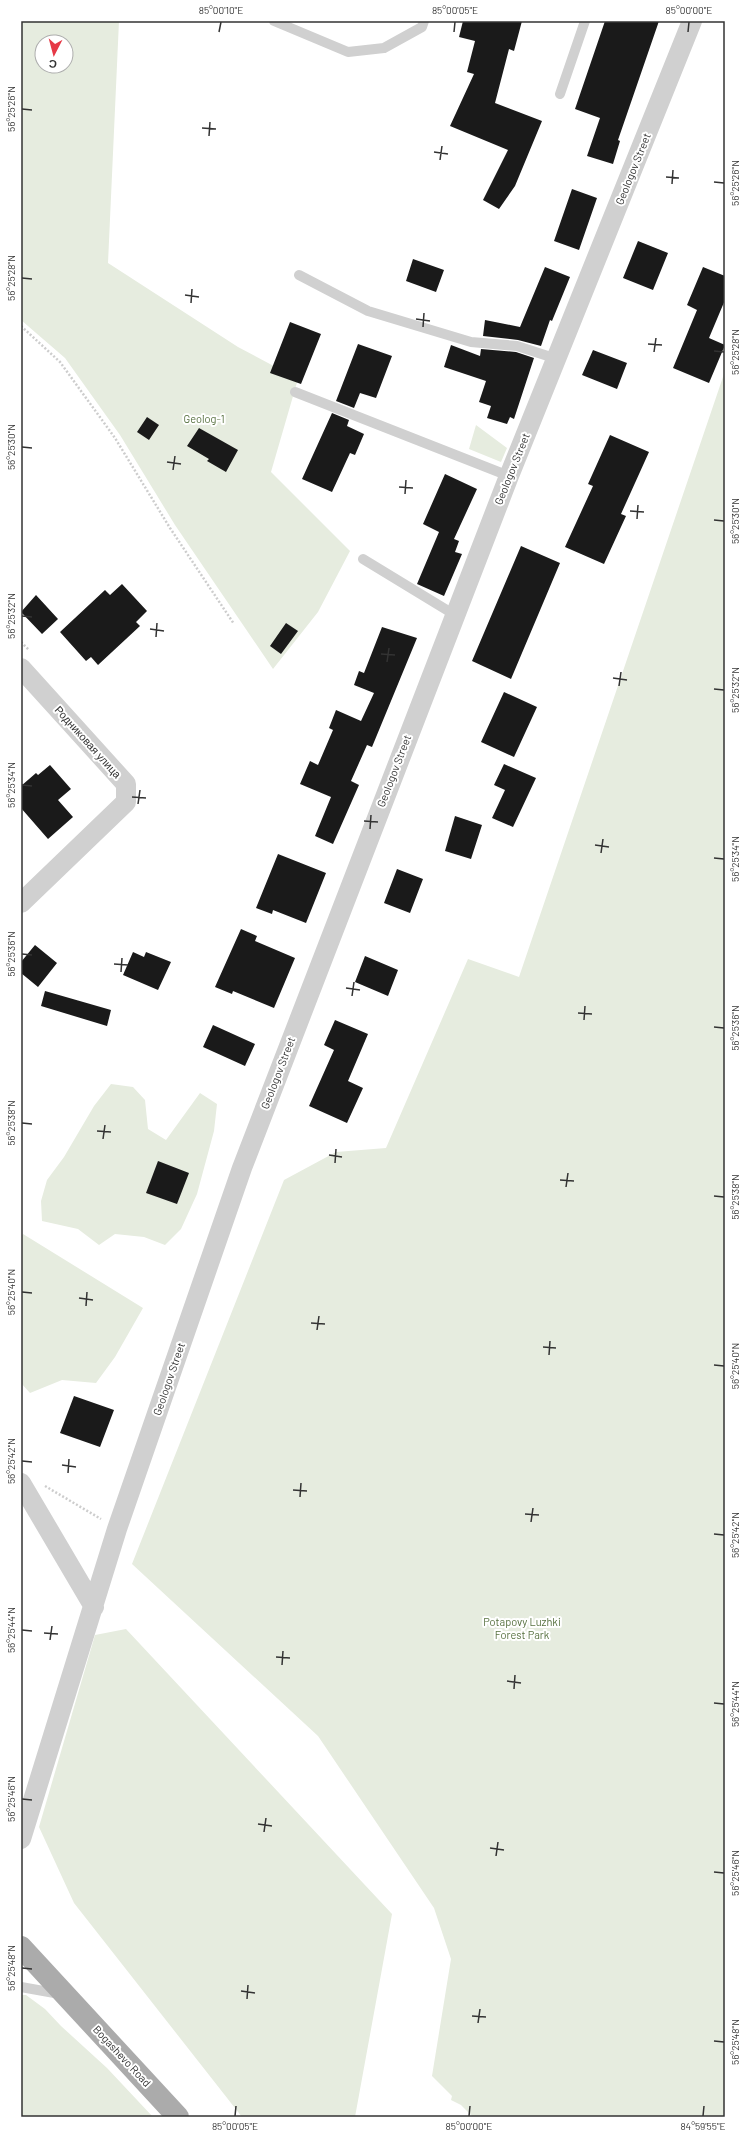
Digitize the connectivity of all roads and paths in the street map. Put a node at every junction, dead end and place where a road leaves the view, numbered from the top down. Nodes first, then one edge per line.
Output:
1 (274, 21) edge
2 (424, 21) edge
3 (585, 21) edge
4 (692, 21) edge
5 (560, 94) dead end
6 (298, 275) dead end
7 (21, 326) edge
8 (557, 359) junction
9 (294, 392) dead end
10 (509, 476) junction
11 (363, 559) dead end
12 (455, 614) junction
13 (234, 624) dead end
14 (21, 668) edge
15 (21, 903) edge
16 (21, 1483) edge
17 (42, 1484) dead end
18 (117, 1529) junction
19 (94, 1607) junction
20 (21, 1839) edge
21 (21, 1947) edge
22 (21, 1987) edge
23 (65, 1994) junction
24 (178, 2117) edge

1 - 2 lane
3 - 5 lane
4 - 8 street, Geologov Street
6 - 8 lane
7 - 13 path
8 - 10 street, Geologov Street
9 - 10 lane
10 - 12 street, Geologov Street
11 - 12 lane
12 - 18 street, Geologov Street
14 - 15 street, Родниковая улица
16 - 19 street
17 - 18 path
18 - 19 street, Geologov Street
19 - 20 street, Geologov Street
21 - 23 main road
22 - 23 lane
23 - 24 main road, Bogashevo Road

